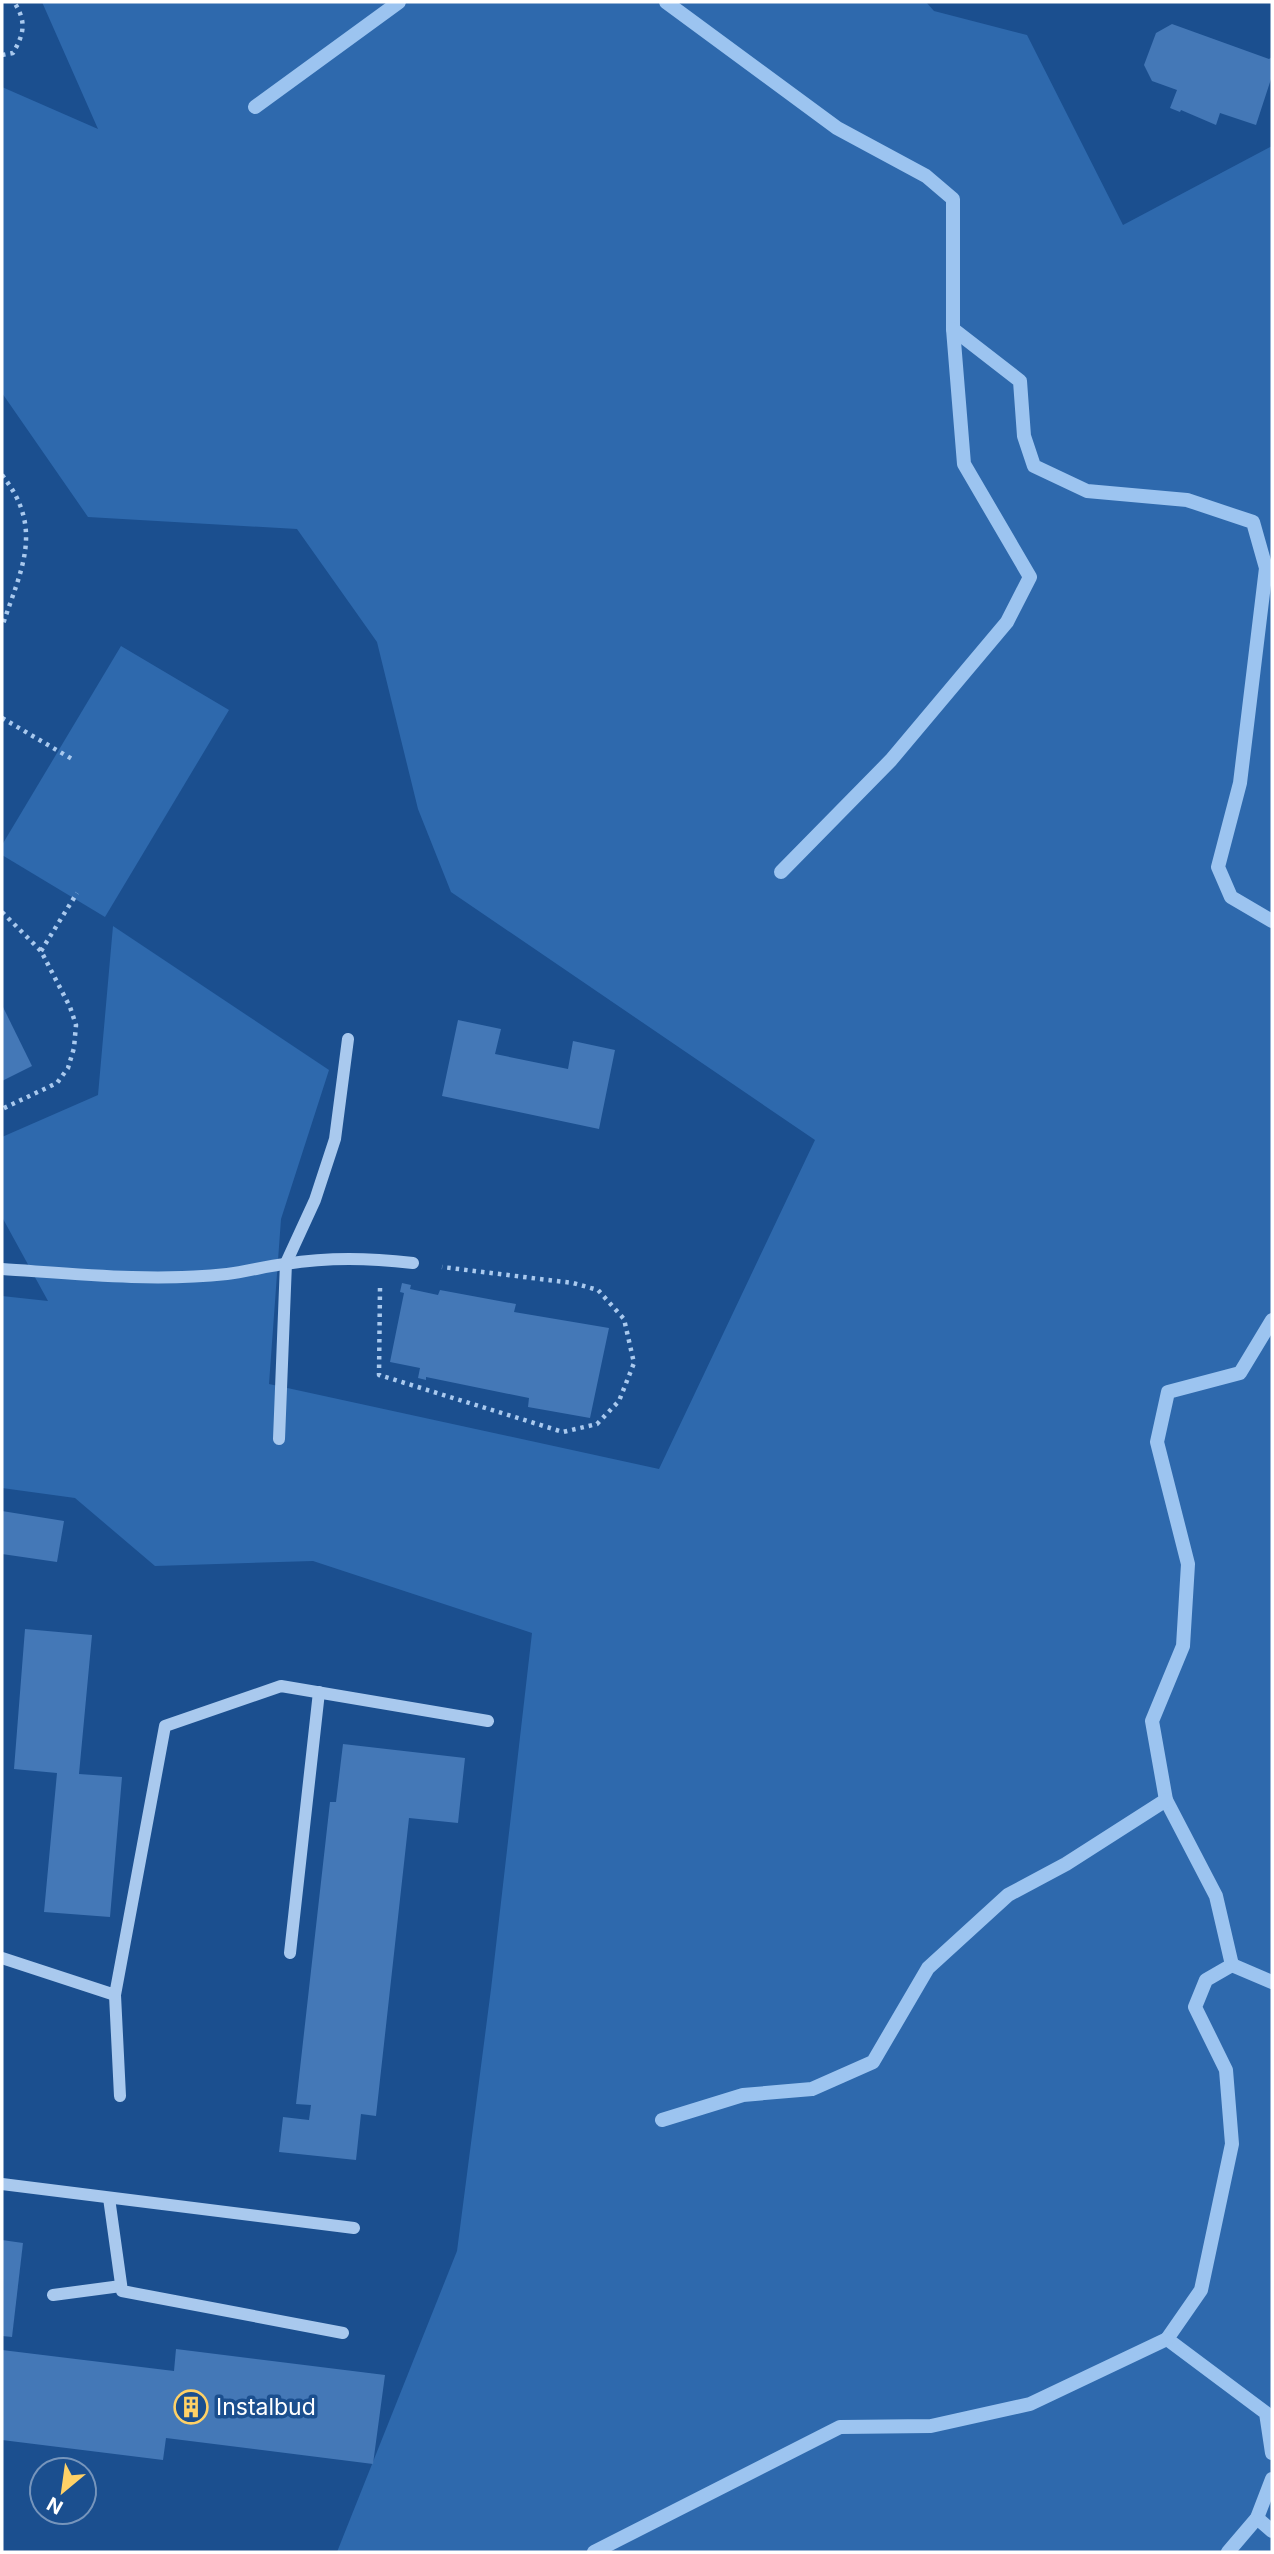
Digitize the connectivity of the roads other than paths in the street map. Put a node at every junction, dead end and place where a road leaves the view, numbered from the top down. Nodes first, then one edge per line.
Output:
1 (348, 1039) dead end
2 (286, 1263) junction
3 (413, 1264) road end
4 (2, 1269) edge
5 (279, 1439) dead end
6 (319, 1692) junction
7 (488, 1721) dead end
8 (290, 1953) dead end
9 (2, 1958) edge
10 (115, 1995) junction
11 (120, 2096) dead end
12 (2, 2184) edge
13 (109, 2197) junction
14 (354, 2228) dead end
15 (121, 2286) junction
16 (52, 2295) dead end
17 (343, 2333) dead end

1 - 2 lane
2 - 3 lane
2 - 4 lane
2 - 5 lane
6 - 7 lane
6 - 8 lane
6 - 10 lane
9 - 10 lane
10 - 11 lane
12 - 13 lane
13 - 14 lane
13 - 15 lane
15 - 16 lane
15 - 17 lane

